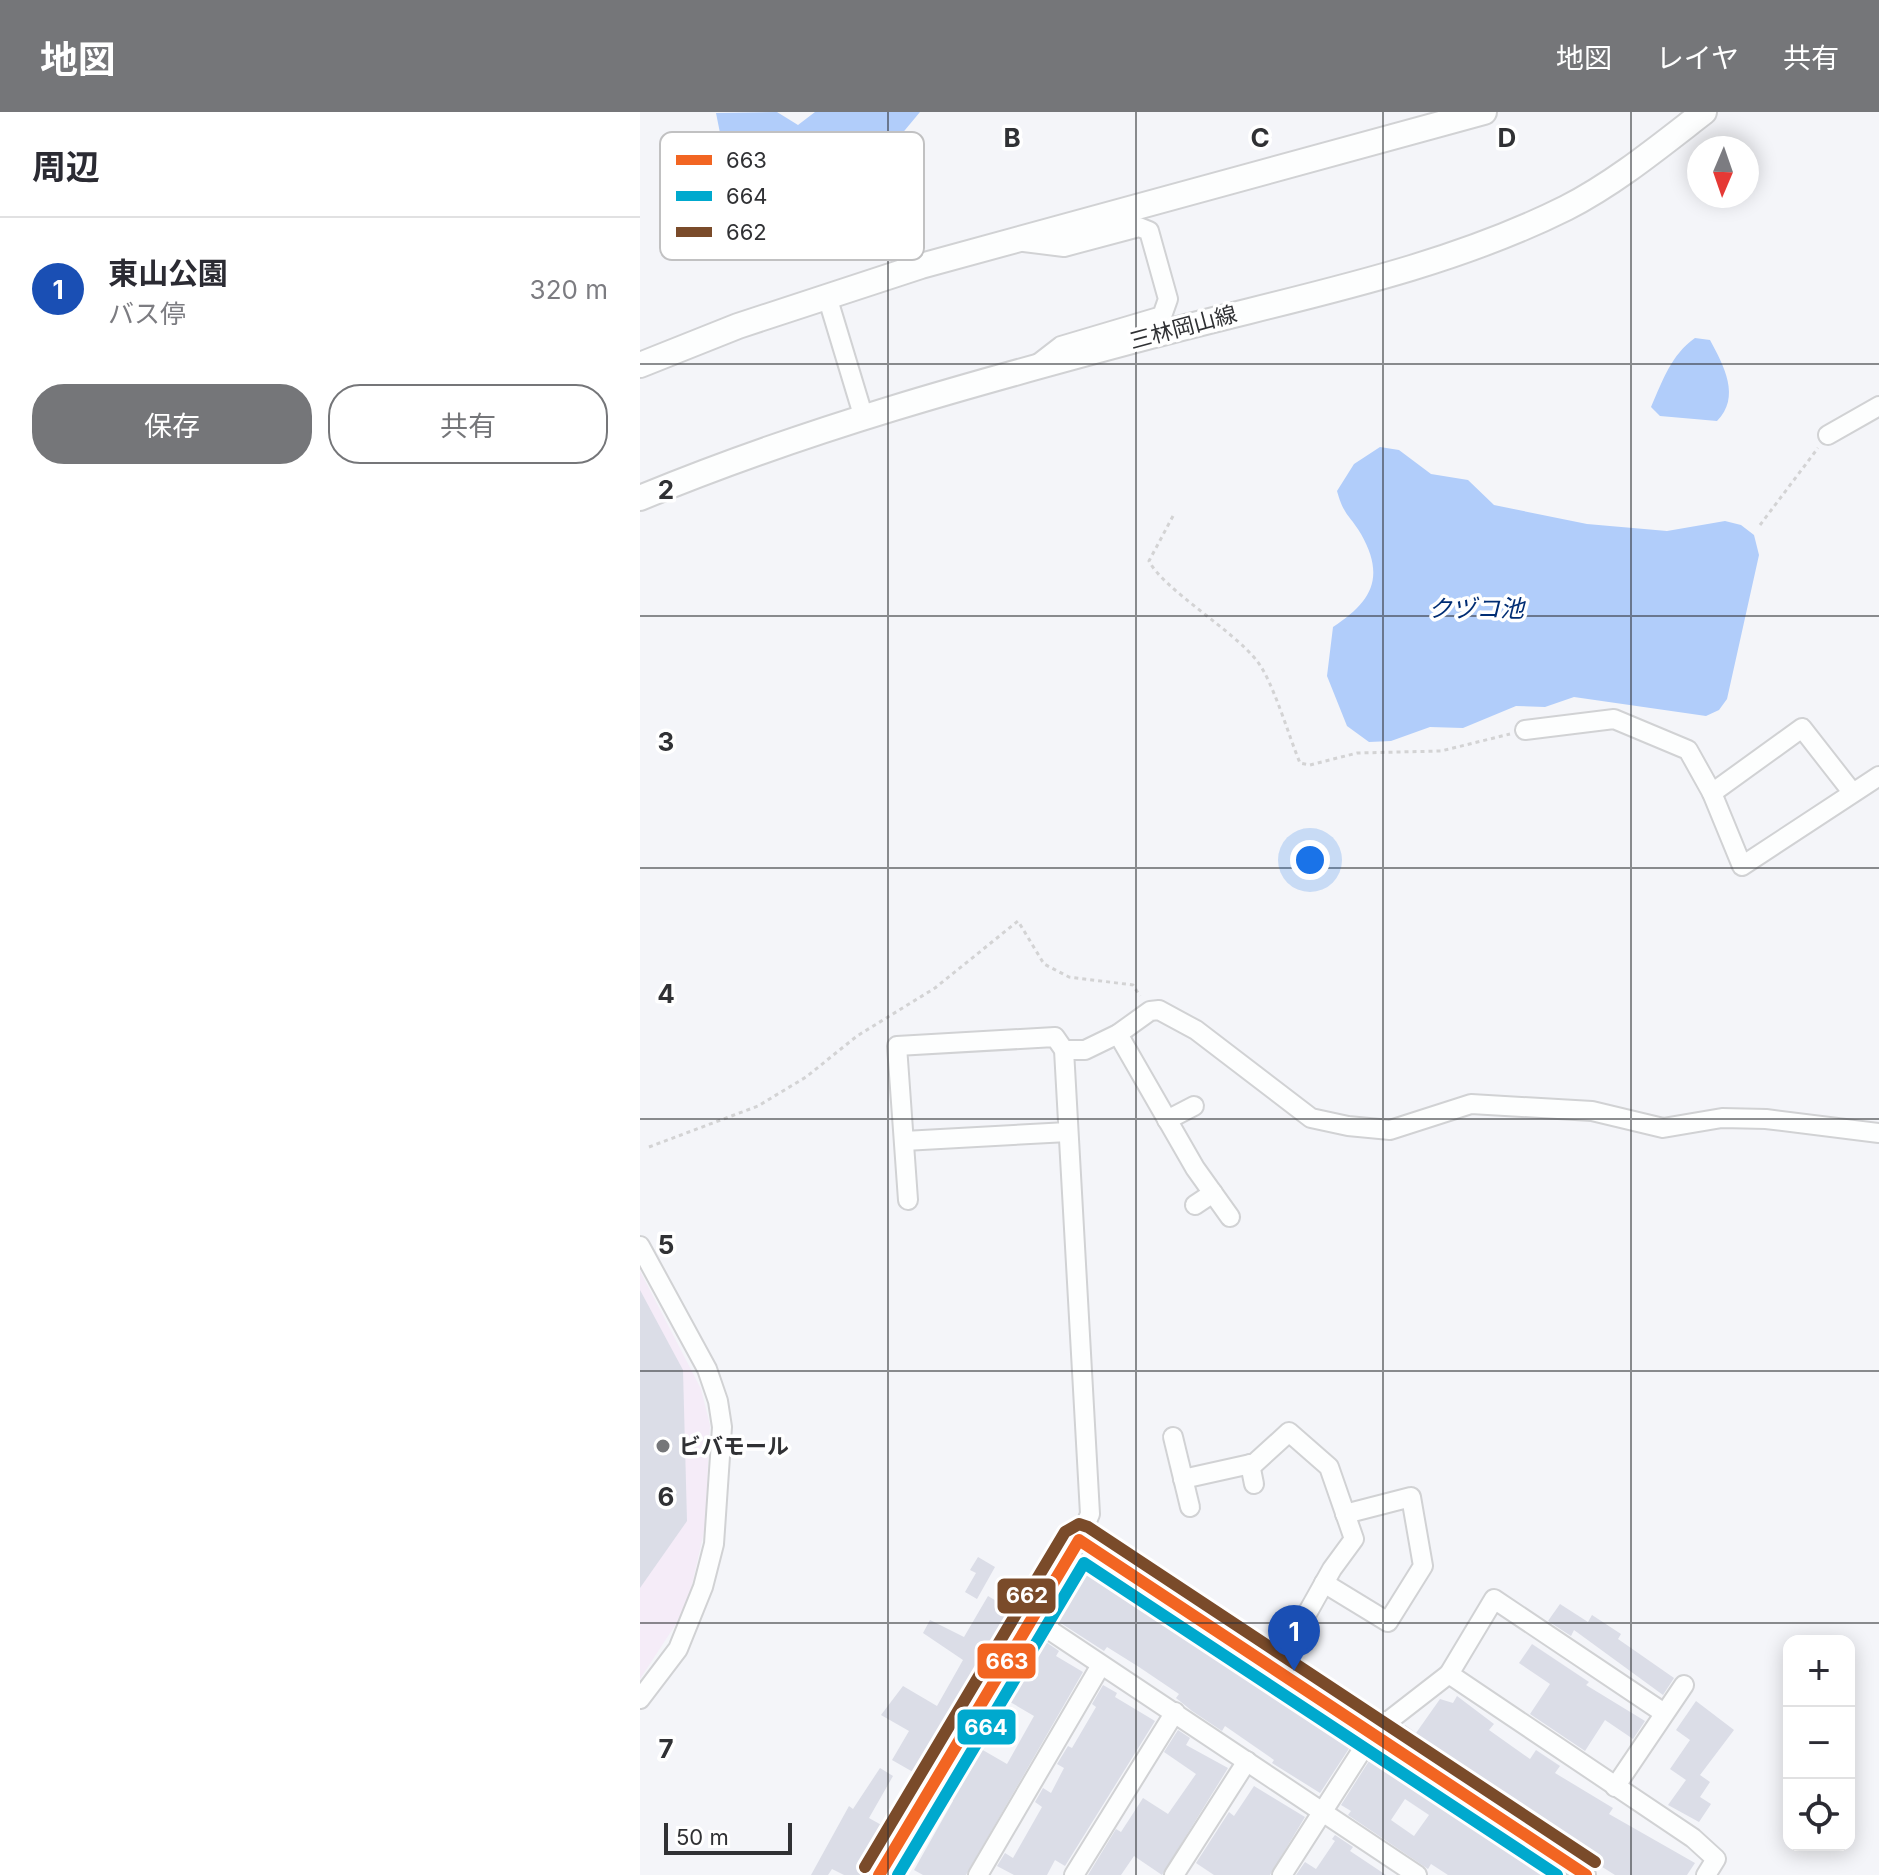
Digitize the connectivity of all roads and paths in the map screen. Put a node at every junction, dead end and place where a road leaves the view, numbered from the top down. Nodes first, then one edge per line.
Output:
1 (1484, 112) edge
2 (1704, 112) edge
3 (1013, 241) junction
4 (827, 296) junction
5 (640, 365) edge
6 (1031, 368) junction
7 (1879, 406) edge
8 (863, 415) junction
9 (1828, 435) joint
10 (640, 498) edge
11 (1173, 516) dead end
12 (1760, 525) dead end
13 (1525, 730) joint
14 (1879, 776) edge
15 (1852, 792) junction
16 (1712, 793) junction
17 (1150, 1011) junction
18 (1118, 1034) junction
19 (1064, 1050) junction
20 (1194, 1106) dead end
21 (1167, 1120) junction
22 (1068, 1132) junction
23 (1879, 1133) edge
24 (904, 1141) junction
25 (649, 1147) dead end
26 (1213, 1193) junction
27 (908, 1200) dead end
28 (1195, 1205) dead end
29 (1230, 1217) dead end
30 (640, 1246) edge
31 (1173, 1437) dead end
32 (1250, 1464) junction
33 (1183, 1479) junction
34 (1254, 1484) dead end
35 (1190, 1507) dead end
36 (1345, 1514) junction
37 (1079, 1540) junction
38 (1324, 1583) junction
39 (1033, 1619) junction
40 (1101, 1665) junction
41 (1276, 1669) junction
42 (1449, 1674) junction
43 (1684, 1685) dead end
44 (640, 1699) edge
45 (1175, 1712) junction
46 (1664, 1713) junction
47 (1373, 1733) junction
48 (1247, 1761) junction
49 (1615, 1787) junction
50 (1325, 1811) junction
51 (1394, 1869) edge
52 (881, 1874) edge
53 (978, 1875) edge
54 (1074, 1875) edge
55 (1174, 1875) edge
56 (1282, 1875) edge
57 (1417, 1875) edge
58 (1586, 1875) edge
59 (1706, 1875) edge

1 - 3 main road
2 - 6 main road, 三林岡山線
3 - 4 main road
3 - 6 street
4 - 5 main road
4 - 8 street
6 - 8 main road, 三林岡山線
7 - 9 street
8 - 10 main road, 三林岡山線
9 - 12 path
11 - 13 path
13 - 16 street
14 - 15 street
15 - 16 street
15 - 16 street
17 - 18 street
17 - 23 street
17 - 25 path
18 - 19 street
18 - 21 street
19 - 22 street
19 - 24 street
20 - 21 street
21 - 26 street
22 - 24 street
22 - 37 street
24 - 27 street
26 - 28 street
26 - 29 street
30 - 44 street
31 - 33 street
32 - 33 street
32 - 34 street
32 - 36 street
33 - 35 street
36 - 38 street
36 - 38 street
37 - 39 street
37 - 41 street
38 - 41 street
39 - 40 street
39 - 52 street
40 - 45 street
40 - 53 street
41 - 47 street
42 - 46 street
42 - 47 street
42 - 49 street
43 - 46 street
45 - 48 street
45 - 54 street
46 - 49 street
47 - 50 street
47 - 58 street
48 - 50 street
48 - 55 street
49 - 59 street
50 - 51 street
50 - 56 street
51 - 57 street

